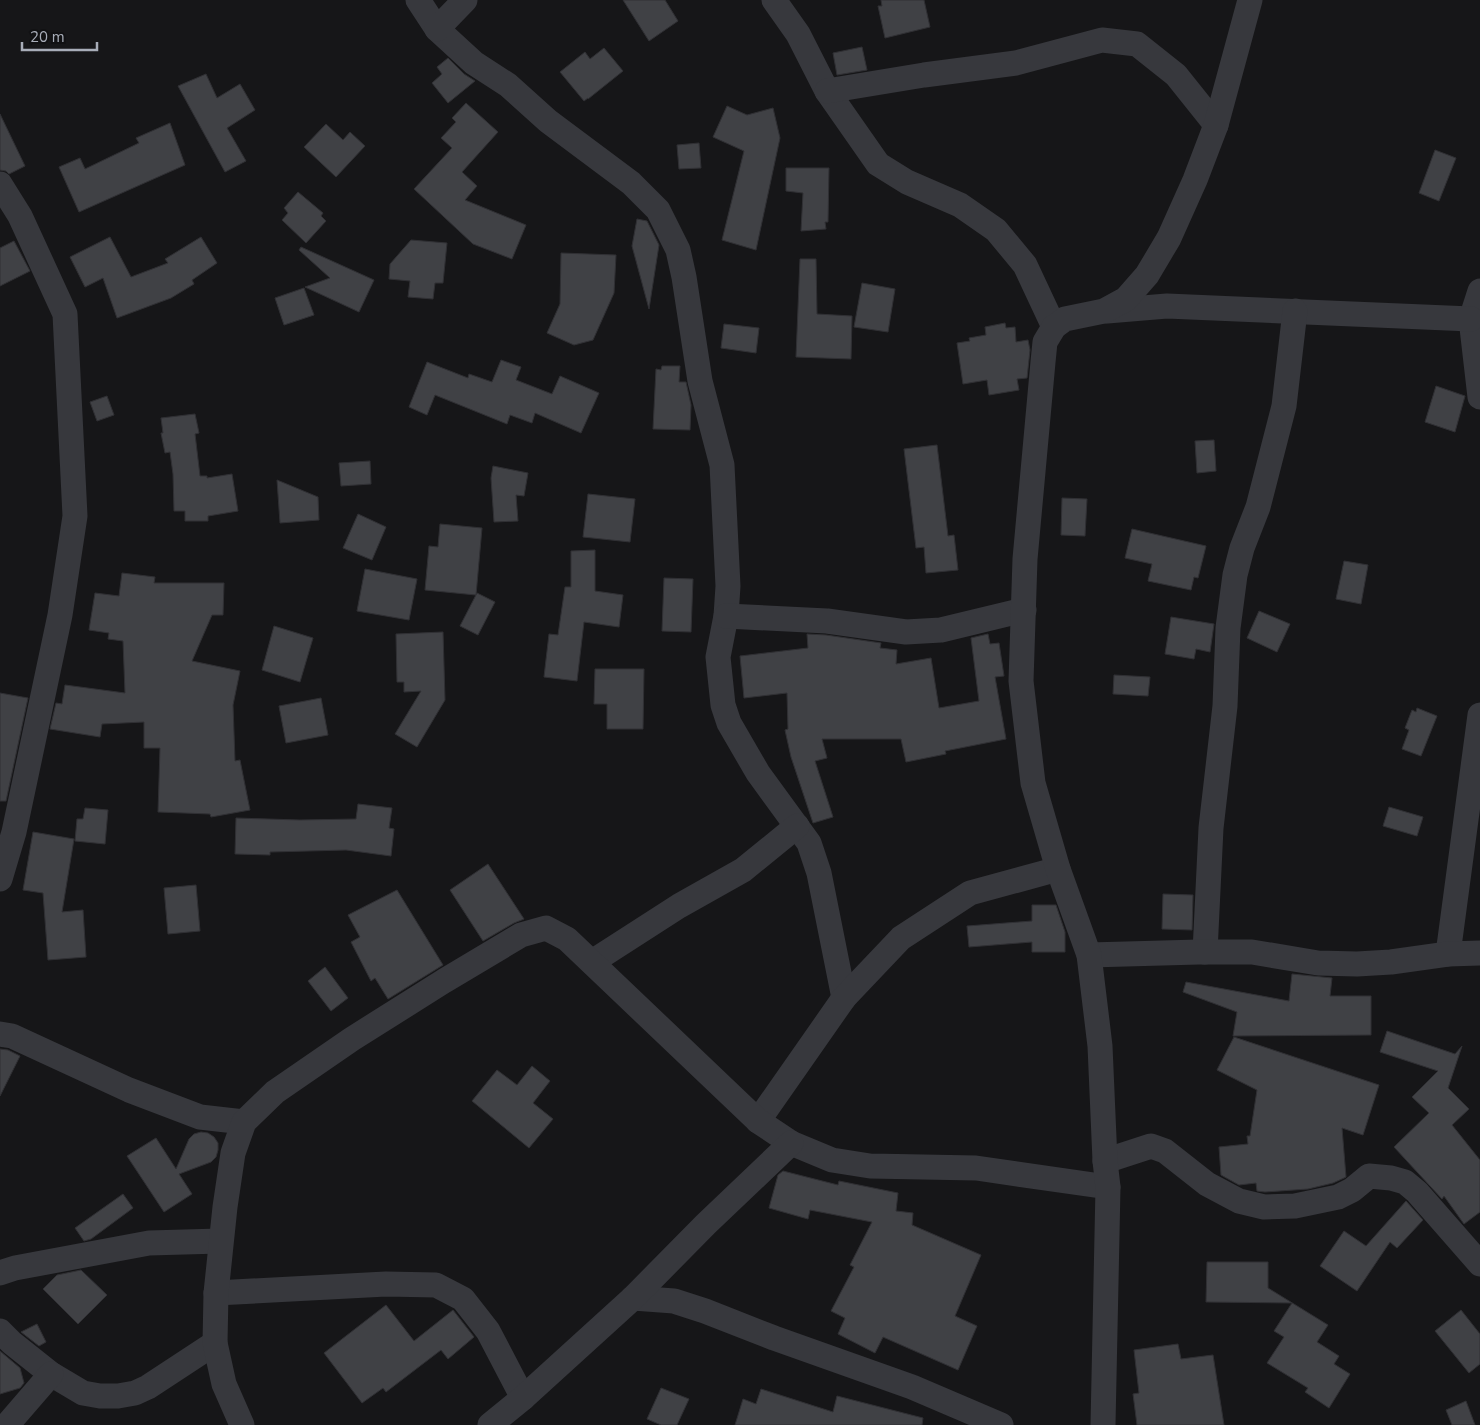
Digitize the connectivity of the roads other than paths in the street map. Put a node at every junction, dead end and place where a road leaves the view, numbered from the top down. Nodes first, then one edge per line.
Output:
1 (418, 0) edge
2 (465, 0) edge
3 (774, 0) edge
4 (1250, 0) edge
5 (437, 29) junction
6 (827, 91) junction
7 (1216, 125) junction
8 (0, 184) edge
9 (1480, 291) edge
10 (1104, 311) junction
11 (1295, 311) junction
12 (1471, 319) junction
13 (1054, 327) junction
14 (1480, 397) edge
15 (1024, 610) junction
16 (726, 616) junction
17 (1480, 715) edge
18 (797, 826) junction
19 (7, 830) edge
20 (1058, 869) junction
21 (0, 879) edge
22 (1205, 952) junction
23 (1480, 953) edge
24 (1448, 954) junction
25 (1089, 955) junction
26 (592, 962) junction
27 (844, 998) junction
28 (0, 1034) edge
29 (758, 1121) junction
30 (244, 1122) junction
31 (791, 1142) junction
32 (1105, 1161) junction
33 (1108, 1187) junction
34 (220, 1241) junction
35 (1480, 1264) edge
36 (0, 1273) edge
37 (216, 1293) junction
38 (633, 1298) junction
39 (0, 1332) edge
40 (215, 1343) junction
41 (52, 1374) junction
42 (523, 1398) junction
43 (7, 1425) edge
44 (242, 1425) edge
45 (490, 1425) edge
46 (1001, 1425) edge
47 (1103, 1425) edge

1 - 5 street
2 - 5 street
3 - 6 street
4 - 7 street
5 - 16 street
6 - 7 street
6 - 13 street
7 - 10 street
8 - 19 street
9 - 12 street
10 - 11 street
10 - 13 street
11 - 12 street
11 - 22 street
12 - 14 street
13 - 15 street
15 - 16 street
15 - 20 street
16 - 18 street
17 - 24 street
18 - 26 street
18 - 27 street
19 - 21 street
20 - 25 street
20 - 27 street
22 - 24 street
22 - 25 street
23 - 24 street
25 - 32 street
26 - 29 street
26 - 30 street
27 - 29 street
28 - 30 street
29 - 31 street
30 - 34 street
31 - 33 street
31 - 38 street
32 - 33 street
32 - 35 street
33 - 47 street
34 - 36 street
34 - 37 street
37 - 40 street
37 - 42 street
38 - 42 street
38 - 46 street
39 - 41 street
40 - 41 street
40 - 44 street
41 - 43 street
42 - 45 street

